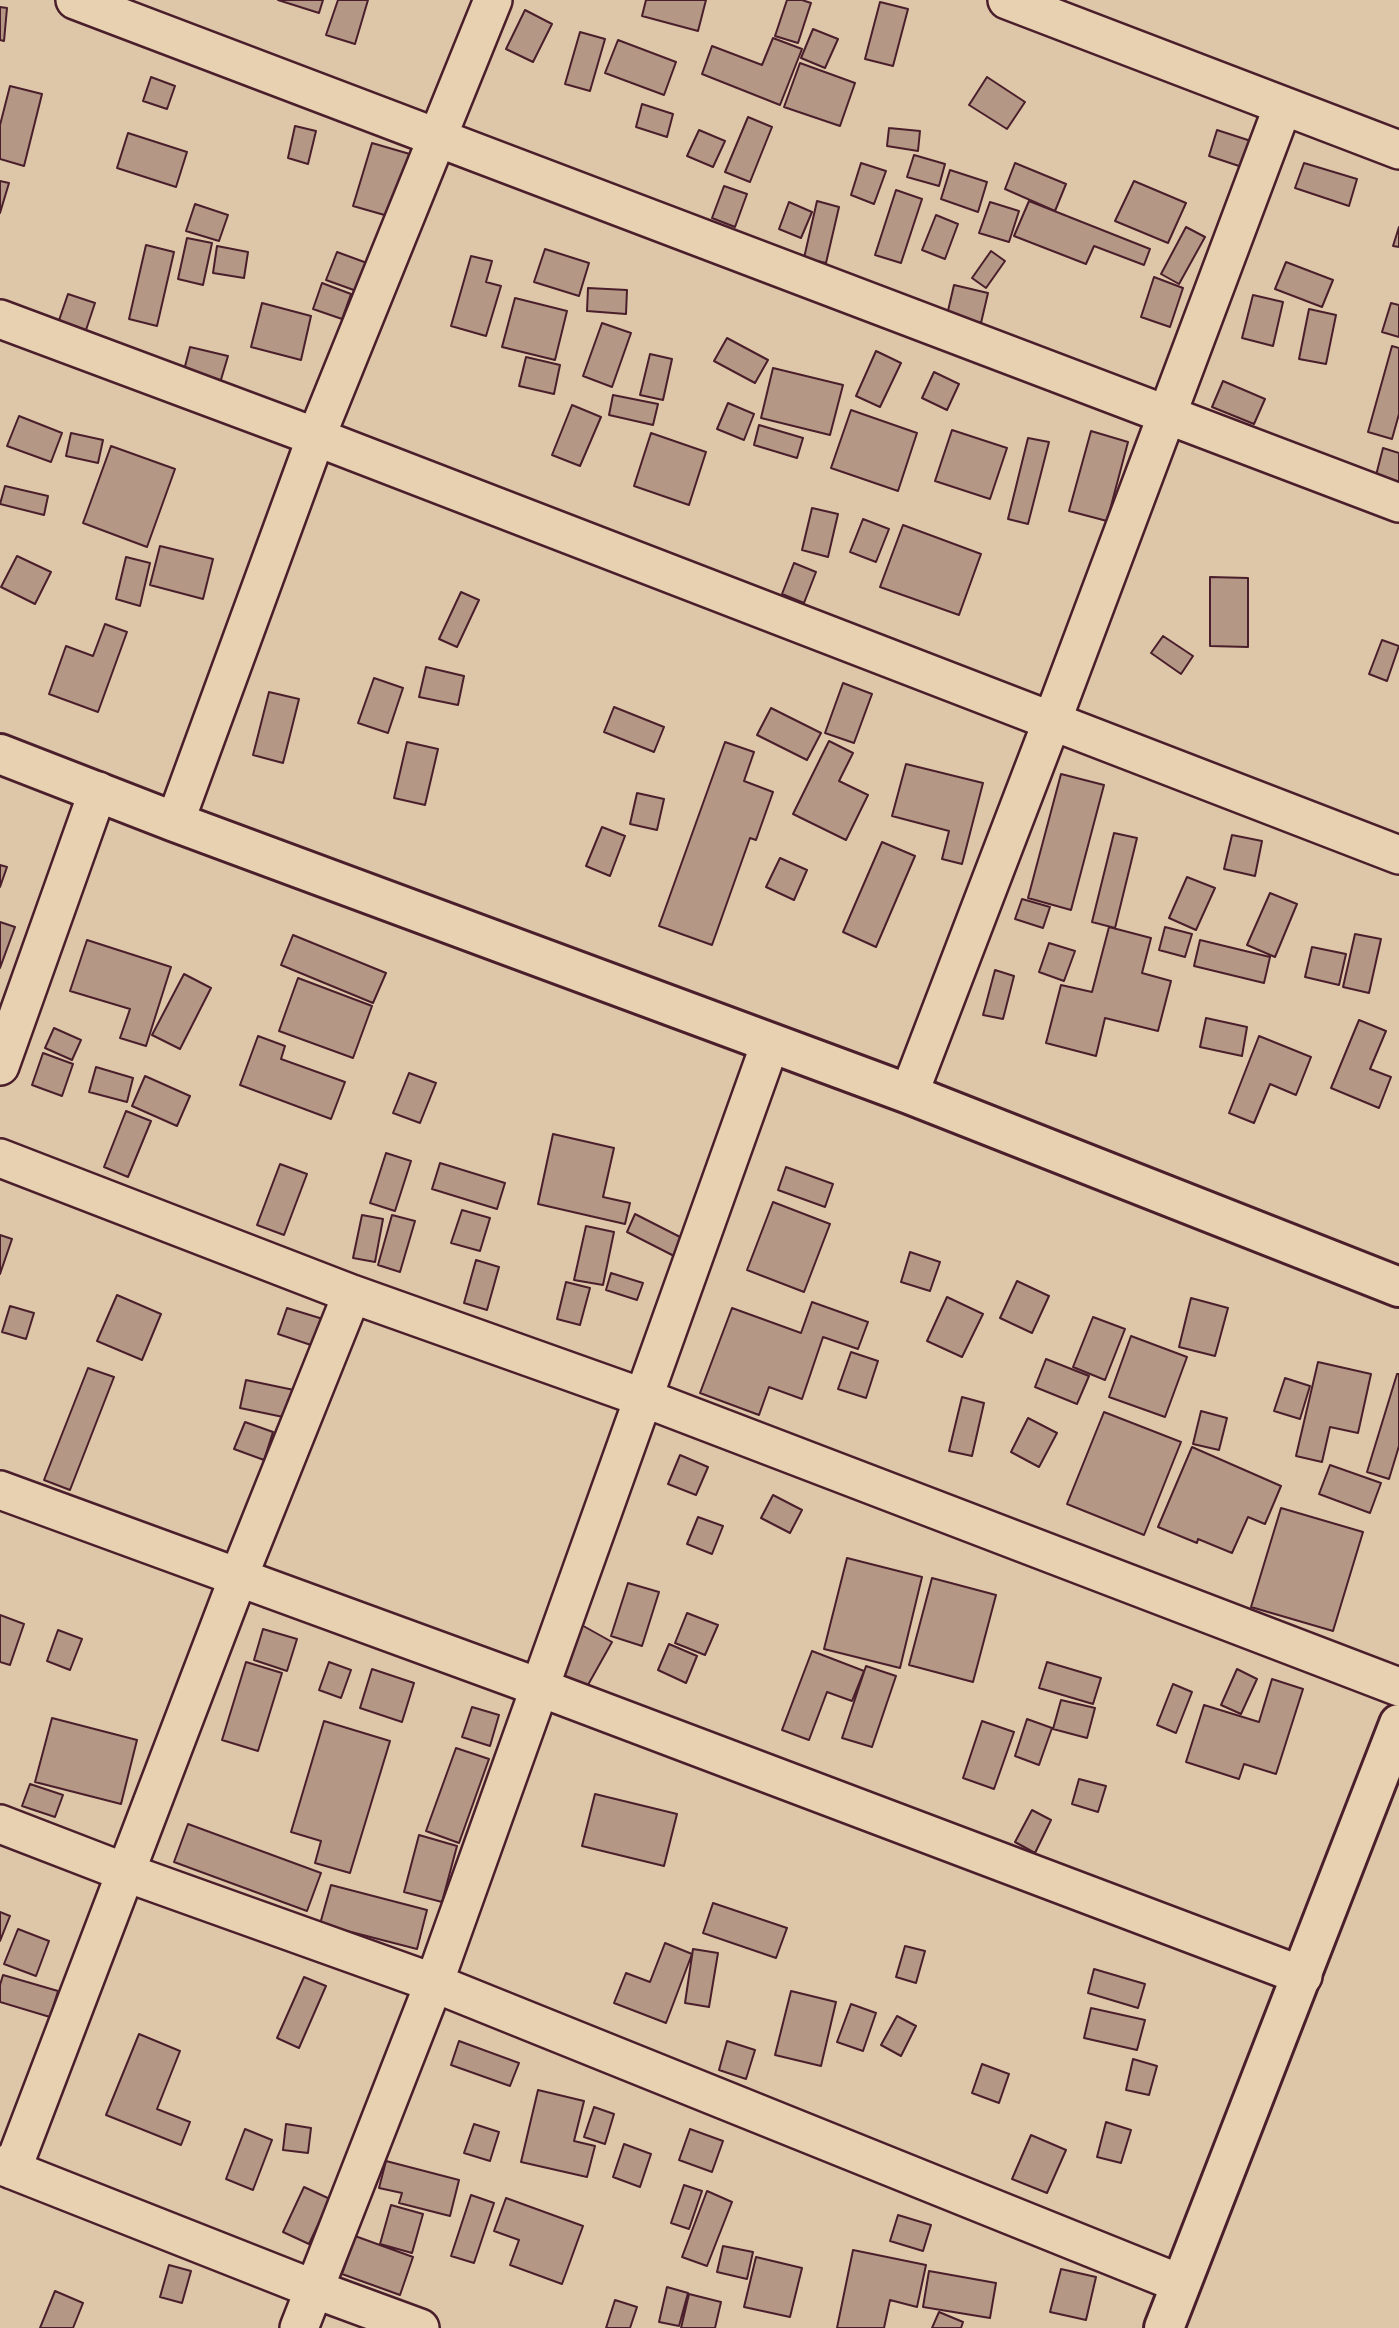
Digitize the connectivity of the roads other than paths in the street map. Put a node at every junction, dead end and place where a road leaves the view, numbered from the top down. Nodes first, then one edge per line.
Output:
1 (75, 0) edge
2 (493, 0) edge
3 (1007, 0) edge
4 (1283, 106) junction
5 (438, 137) junction
6 (1399, 150) edge
7 (0, 319) edge
8 (1167, 416) junction
9 (316, 437) junction
10 (1399, 503) edge
11 (1052, 721) junction
12 (0, 754) edge
13 (98, 791) junction
14 (175, 822) junction
15 (1399, 855) edge
16 (770, 1044) junction
17 (0, 1066) edge
18 (909, 1094) junction
19 (0, 1157) edge
20 (1399, 1287) edge
21 (352, 1294) junction
22 (643, 1398) junction
23 (0, 1490) edge
24 (238, 1578) junction
25 (1399, 1687) edge
26 (541, 1688) junction
27 (1399, 1724) edge
28 (0, 1824) edge
29 (127, 1873) junction
30 (1303, 1976) junction
31 (434, 1983) junction
32 (6, 2167) edge
33 (1181, 2284) junction
34 (314, 2289) junction
35 (299, 2328) edge
36 (420, 2328) edge
37 (1164, 2328) edge

1 - 5 street
2 - 5 street
3 - 4 street
4 - 6 street
4 - 8 street
5 - 8 street
5 - 9 street
7 - 9 street
8 - 10 street
8 - 11 street
9 - 11 street
9 - 14 street
11 - 15 street
11 - 18 street
12 - 13 street
13 - 14 street
13 - 17 street
14 - 16 street
16 - 18 street
16 - 22 street
18 - 20 street
19 - 21 street
21 - 22 street
21 - 24 street
22 - 25 street
22 - 26 street
23 - 24 street
24 - 26 street
24 - 29 street
26 - 30 street
26 - 31 street
27 - 30 street
28 - 29 street
29 - 31 street
29 - 32 street
30 - 33 street
31 - 33 street
31 - 34 street
32 - 34 street
33 - 37 street
34 - 35 street
34 - 36 street

